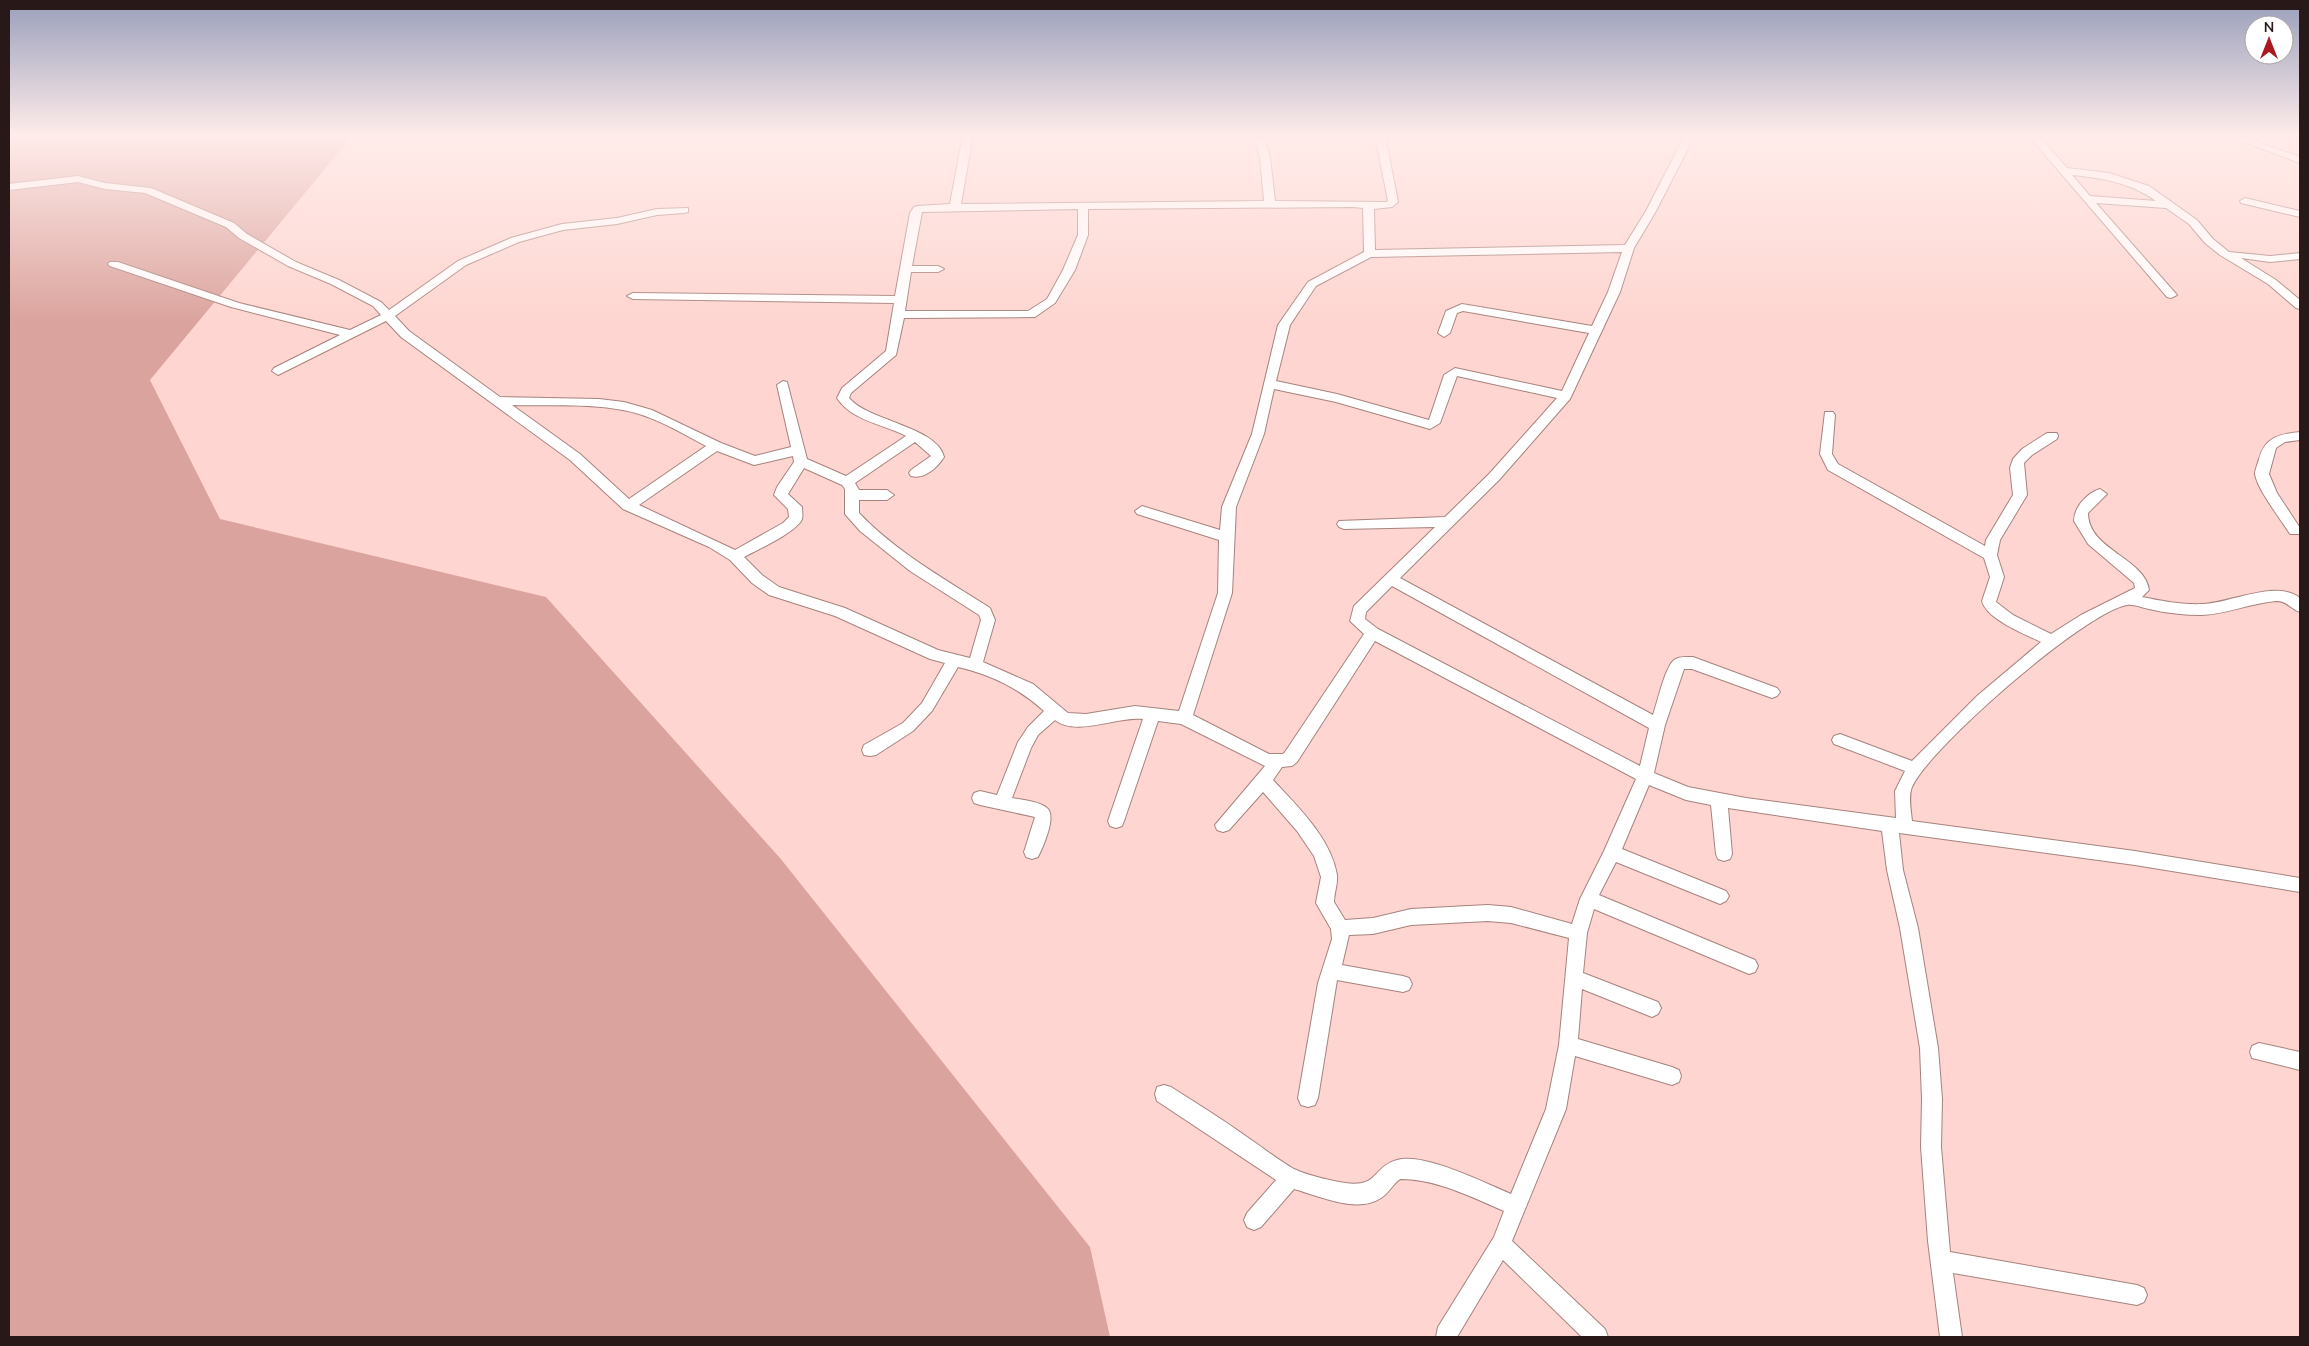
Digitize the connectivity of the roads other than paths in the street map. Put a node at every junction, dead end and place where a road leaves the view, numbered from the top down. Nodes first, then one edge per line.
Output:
1 (167, 198) edge
2 (957, 198) edge
3 (1269, 198) edge
4 (1392, 198) edge
5 (1658, 198) edge
6 (2159, 198) edge
7 (2089, 199) joint
8 (2245, 200) dead end
9 (2169, 205) junction
10 (1270, 206) junction
11 (1368, 206) junction
12 (955, 207) junction
13 (1082, 207) junction
14 (684, 210) dead end
15 (2300, 214) edge
16 (1629, 248) junction
17 (2224, 253) junction
18 (1369, 254) junction
19 (2300, 256) edge
20 (2286, 258) junction
21 (114, 264) dead end
22 (905, 269) junction
23 (938, 269) dead end
24 (2278, 286) junction
25 (2171, 295) dead end
26 (632, 296) dead end
27 (900, 300) junction
28 (2300, 306) edge
29 (898, 314) junction
30 (389, 315) junction
31 (1594, 330) junction
32 (350, 333) junction
33 (1444, 333) dead end
34 (278, 370) dead end
35 (1268, 384) junction
36 (783, 385) dead end
37 (1566, 396) junction
38 (499, 401) junction
39 (1829, 415) dead end
40 (915, 436) junction
41 (2052, 436) dead end
42 (2300, 436) edge
43 (716, 446) junction
44 (799, 456) junction
45 (916, 473) dead end
46 (847, 482) junction
47 (2100, 494) dead end
48 (853, 495) junction
49 (887, 495) dead end
50 (628, 506) junction
51 (1142, 511) dead end
52 (1449, 522) junction
53 (1344, 524) dead end
54 (2295, 531) dead end
55 (1226, 537) junction
56 (1990, 555) junction
57 (735, 556) junction
58 (1390, 580) junction
59 (2128, 600) junction
60 (2300, 607) edge
61 (1373, 633) junction
62 (2052, 641) junction
63 (954, 661) junction
64 (975, 665) junction
65 (1772, 692) dead end
66 (1054, 712) junction
67 (1153, 714) junction
68 (1184, 718) junction
69 (1657, 725) junction
70 (1840, 740) dead end
71 (870, 750) dead end
72 (1277, 762) junction
73 (1916, 769) junction
74 (1645, 776) junction
75 (1263, 781) junction
76 (980, 798) dead end
77 (1719, 801) junction
78 (1002, 803) junction
79 (1116, 821) dead end
80 (1222, 824) dead end
81 (1897, 824) junction
82 (1032, 852) dead end
83 (1612, 854) junction
84 (1724, 854) dead end
85 (2300, 885) edge
86 (1720, 896) dead end
87 (1589, 899) junction
88 (1340, 928) junction
89 (1578, 933) junction
90 (1749, 966) dead end
91 (1331, 971) junction
92 (1573, 977) junction
93 (1403, 984) dead end
94 (1652, 1008) dead end
95 (1568, 1045) junction
96 (2260, 1052) dead end
97 (2300, 1061) edge
98 (1672, 1076) dead end
99 (1164, 1094) dead end
100 (1308, 1098) dead end
101 (1290, 1178) junction
102 (1516, 1206) junction
103 (1254, 1220) dead end
104 (1501, 1244) junction
105 (1941, 1261) junction
106 (2137, 1295) dead end
107 (1588, 1333) edge
108 (1446, 1335) dead end
109 (1951, 1337) edge

1 - 30 street
2 - 12 street
3 - 10 street
4 - 11 street
5 - 16 street
6 - 9 street
7 - 9 street
7 - 25 street
8 - 15 street
9 - 17 street
10 - 11 street
10 - 13 street
11 - 18 street
12 - 13 street
12 - 22 street
13 - 29 street
14 - 30 street
16 - 18 street
16 - 31 street
17 - 20 street
17 - 24 street
18 - 35 street
19 - 20 street
20 - 24 street
21 - 32 street
22 - 23 street
22 - 27 street
24 - 28 street
26 - 27 street
27 - 29 street
29 - 40 street
30 - 32 street
30 - 38 street
31 - 33 street
31 - 37 street
32 - 34 street
35 - 37 street
35 - 55 street
36 - 44 street
37 - 52 street
38 - 43 street
38 - 50 street
39 - 56 street
40 - 45 street
40 - 46 street
41 - 56 street
42 - 54 street
43 - 44 street
43 - 50 street
44 - 46 street
44 - 57 street
46 - 48 street
47 - 59 street
48 - 49 street
48 - 64 street
50 - 57 street
51 - 55 street
52 - 53 street
52 - 58 street
55 - 68 street
56 - 62 street
57 - 63 street
58 - 61 street
58 - 69 street
59 - 60 street
59 - 62 street
61 - 72 street
61 - 74 street
62 - 73 street
63 - 64 street
63 - 71 street
64 - 66 street
65 - 69 street
66 - 67 street
66 - 78 street
67 - 68 street
67 - 79 street
68 - 72 street
69 - 74 street
70 - 73 street
72 - 75 street
73 - 81 street
74 - 77 street
74 - 83 street
75 - 80 street
75 - 88 street
76 - 78 street
77 - 81 street
77 - 84 street
78 - 82 street
81 - 85 street
81 - 105 street
83 - 86 street
83 - 87 street
87 - 89 street
87 - 90 street
88 - 89 street
88 - 91 street
89 - 92 street
91 - 93 street
91 - 100 street
92 - 94 street
92 - 95 street
95 - 98 street
95 - 102 street
96 - 97 street
99 - 101 street
101 - 102 street
101 - 103 street
102 - 104 street
104 - 107 street
104 - 108 street
105 - 106 street
105 - 109 street

